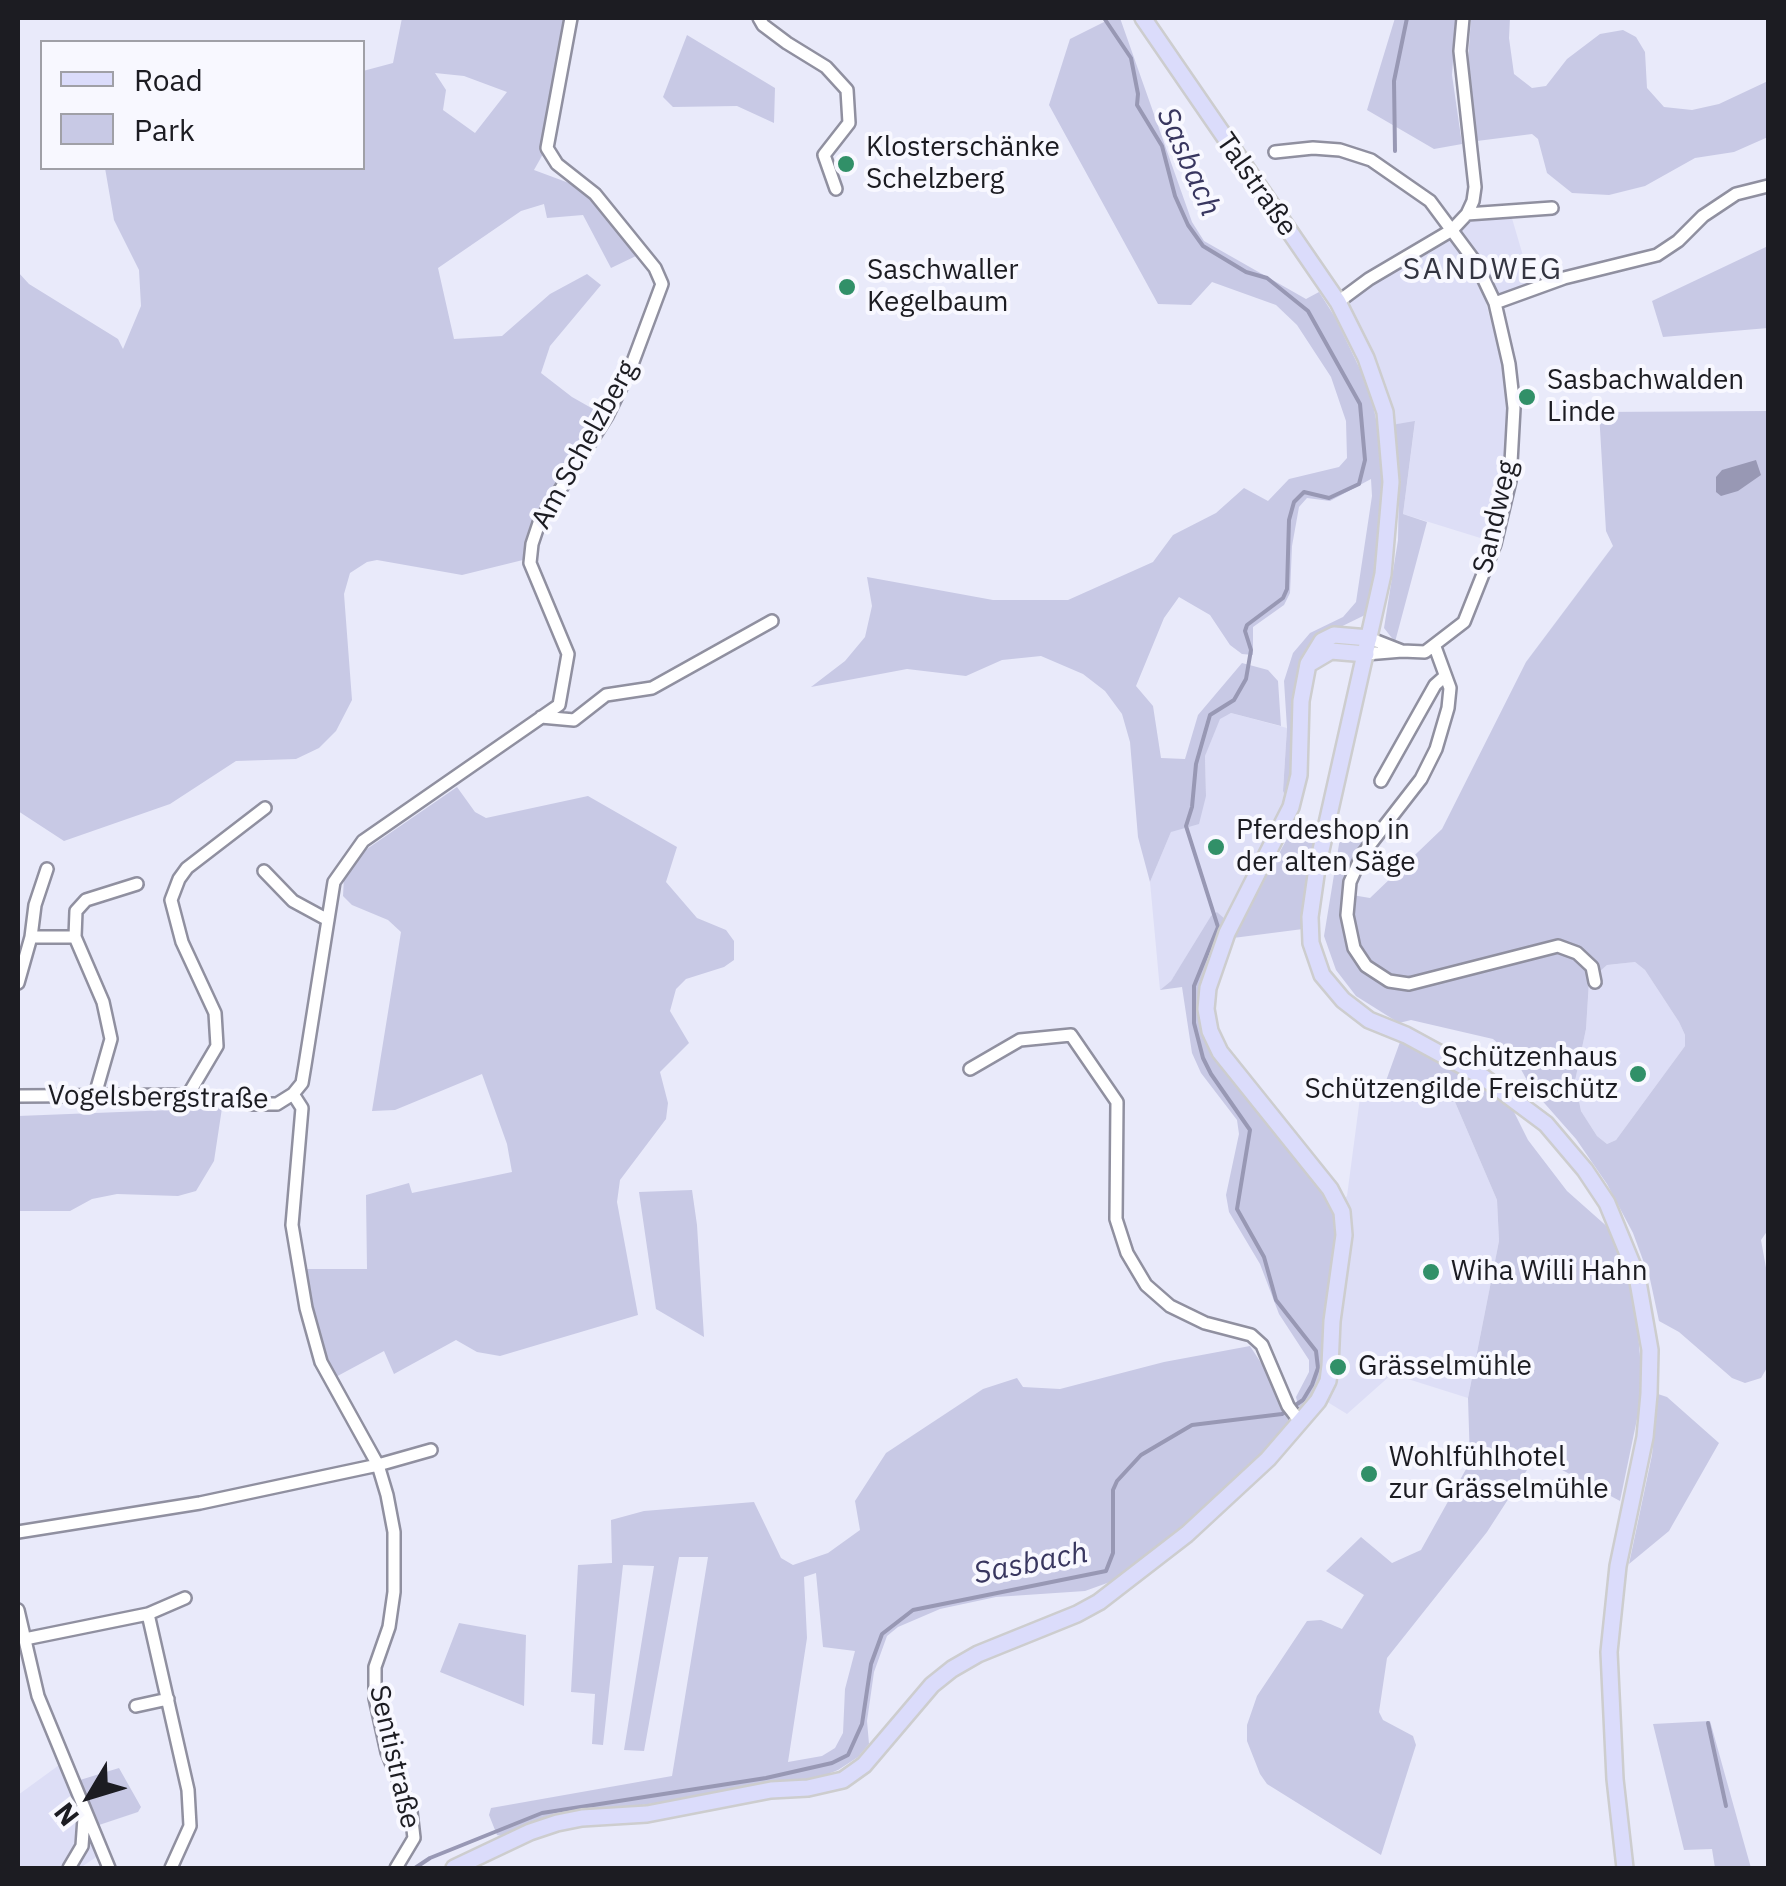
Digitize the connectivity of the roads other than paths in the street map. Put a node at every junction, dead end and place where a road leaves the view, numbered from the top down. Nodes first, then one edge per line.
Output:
1 (571, 18) edge
2 (759, 18) edge
3 (1142, 18) edge
4 (1463, 18) edge
5 (1275, 152) dead end
6 (1768, 186) edge
7 (836, 189) dead end
8 (1552, 208) dead end
9 (1467, 214) junction
10 (1452, 230) junction
11 (1338, 302) junction
12 (1494, 303) junction
13 (772, 621) dead end
14 (1368, 646) junction
15 (1435, 648) junction
16 (1444, 677) junction
17 (541, 717) junction
18 (1381, 782) dead end
19 (265, 808) dead end
20 (47, 869) dead end
21 (264, 871) dead end
22 (137, 884) dead end
23 (328, 920) junction
24 (75, 937) junction
25 (31, 938) junction
26 (18, 982) edge
27 (1595, 982) dead end
28 (970, 1069) dead end
29 (293, 1094) junction
30 (95, 1095) junction
31 (188, 1095) junction
32 (18, 1096) edge
33 (1294, 1415) junction
34 (431, 1450) dead end
35 (378, 1466) junction
36 (18, 1532) edge
37 (185, 1598) dead end
38 (18, 1610) edge
39 (148, 1614) junction
40 (25, 1639) junction
41 (168, 1698) junction
42 (136, 1706) dead end
43 (84, 1809) junction
44 (70, 1868) edge
45 (109, 1868) edge
46 (171, 1868) edge
47 (396, 1868) edge
48 (454, 1868) edge
49 (1625, 1868) edge

1 - 17 street, Am Schelzberg
2 - 7 street
3 - 11 main road, Talstraße
4 - 9 street
5 - 10 street, Sandweg
6 - 12 street
8 - 9 street
9 - 10 street
10 - 11 street
10 - 12 street, Sandweg
11 - 14 main road, Talstraße
12 - 15 street, Sandweg
13 - 17 street
14 - 15 street
14 - 33 main road
14 - 49 main road, Talstraße
15 - 16 street
16 - 18 street
16 - 27 street
17 - 23 street, Vogelsbergstraße
19 - 31 street
20 - 25 street
21 - 23 street
22 - 24 street
23 - 29 street, Vogelsbergstraße
24 - 25 street
24 - 30 street
25 - 26 street
28 - 33 street
29 - 31 street, Vogelsbergstraße
29 - 35 street, Sentistraße
30 - 31 street, Vogelsbergstraße
30 - 32 street, Vogelsbergstraße
33 - 48 main road
34 - 35 street
35 - 36 street
35 - 47 street, Sentistraße
37 - 39 street
38 - 40 street
39 - 40 street
39 - 41 street
40 - 43 street
41 - 42 street
41 - 46 street
43 - 44 street
43 - 45 street

